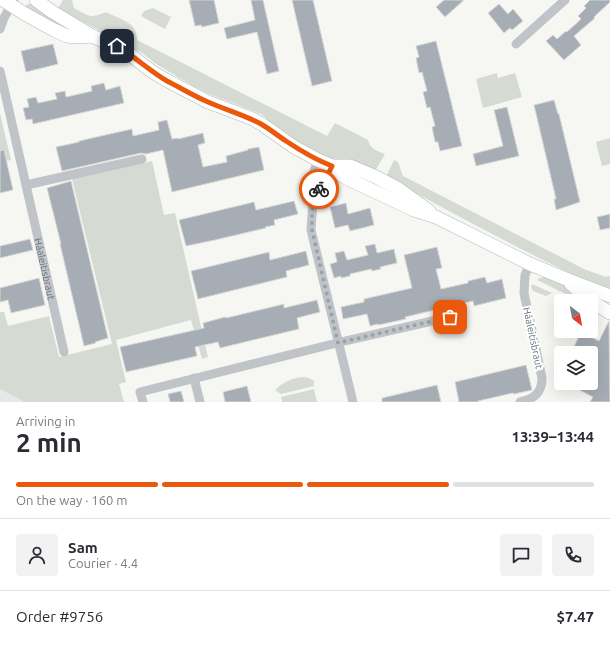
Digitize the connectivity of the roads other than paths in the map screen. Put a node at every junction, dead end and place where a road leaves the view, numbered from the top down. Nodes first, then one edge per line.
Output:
1 (36, 0) edge
2 (565, 0) edge
3 (9, 2) edge
4 (0, 29) edge
5 (92, 36) junction
6 (516, 44) dead end
7 (0, 71) edge
8 (142, 159) dead end
9 (318, 160) junction
10 (332, 166) junction
11 (26, 185) junction
12 (314, 195) junction
13 (530, 264) junction
14 (566, 279) junction
15 (583, 294) edge
16 (610, 296) edge
17 (598, 305) edge
18 (610, 313) edge
19 (450, 317) dead end
20 (338, 343) junction
21 (64, 352) dead end
22 (194, 378) junction
23 (143, 402) edge
24 (200, 402) edge
25 (352, 402) edge
26 (520, 402) edge

1 - 5 street
2 - 6 street
3 - 4 street
3 - 5 street
5 - 9 street
7 - 11 street, Háaleitisbraut
8 - 11 street
9 - 10 street
9 - 12 street
10 - 12 street
10 - 13 street
11 - 21 street, Háaleitisbraut
12 - 20 street
13 - 14 street
13 - 26 street, Háaleitisbraut
14 - 15 street
14 - 16 street
17 - 18 street
19 - 20 street
20 - 22 street
20 - 25 street
22 - 23 street
22 - 24 street

